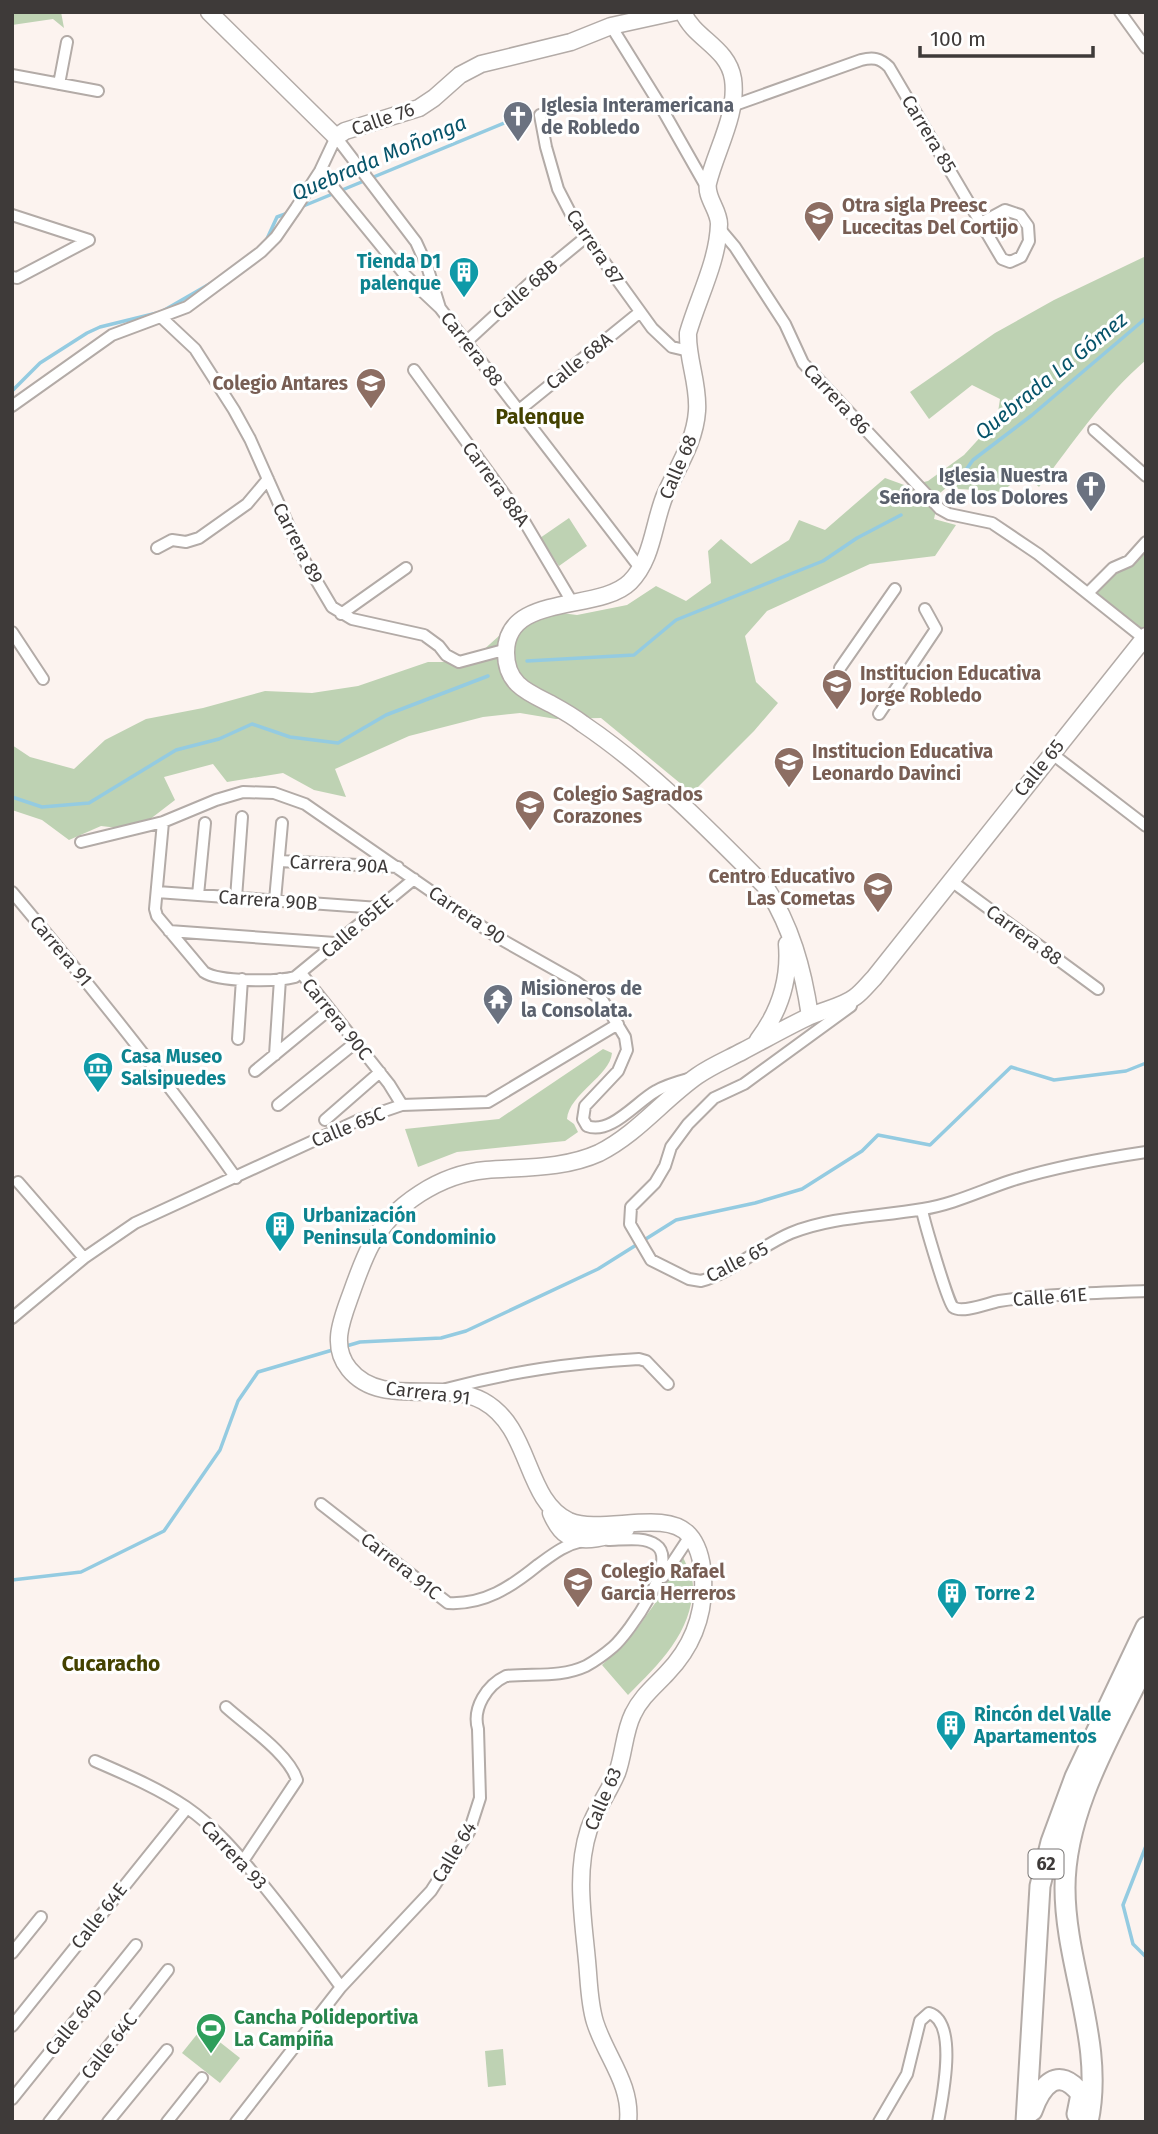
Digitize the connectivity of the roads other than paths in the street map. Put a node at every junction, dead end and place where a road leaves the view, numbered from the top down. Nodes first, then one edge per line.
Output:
1 (675, 12) edge
2 (683, 12) edge
3 (1120, 12) edge
4 (210, 13) edge
5 (611, 26) junction
6 (68, 42) dead end
7 (1145, 46) edge
8 (12, 75) edge
9 (59, 84) junction
10 (98, 91) dead end
11 (732, 106) junction
12 (540, 115) dead end
13 (336, 137) junction
14 (320, 171) junction
15 (707, 188) junction
16 (12, 215) edge
17 (981, 223) junction
18 (719, 228) junction
19 (586, 237) junction
20 (12, 277) edge
21 (440, 308) junction
22 (640, 312) junction
23 (162, 318) junction
24 (465, 343) junction
25 (689, 351) junction
26 (414, 370) dead end
27 (12, 406) edge
28 (518, 411) junction
29 (1094, 430) dead end
30 (1146, 476) edge
31 (268, 479) junction
32 (1146, 542) edge
33 (157, 548) dead end
34 (406, 568) dead end
35 (640, 568) junction
36 (895, 589) dead end
37 (1088, 593) junction
38 (572, 602) junction
39 (925, 609) dead end
40 (341, 614) junction
41 (12, 632) edge
42 (1145, 638) edge
43 (506, 657) junction
44 (840, 668) dead end
45 (43, 679) dead end
46 (879, 714) dead end
47 (1051, 753) junction
48 (242, 817) dead end
49 (163, 822) junction
50 (205, 823) dead end
51 (282, 824) dead end
52 (1146, 826) edge
53 (81, 842) dead end
54 (279, 861) junction
55 (399, 867) junction
56 (414, 879) junction
57 (950, 880) junction
58 (12, 892) edge
59 (157, 892) junction
60 (198, 895) junction
61 (236, 898) junction
62 (275, 900) junction
63 (379, 908) junction
64 (785, 920) junction
65 (169, 932) junction
66 (335, 943) junction
67 (301, 973) junction
68 (242, 979) junction
69 (280, 979) junction
70 (1098, 989) dead end
71 (854, 998) junction
72 (328, 1010) junction
73 (810, 1016) junction
74 (618, 1024) junction
75 (237, 1039) dead end
76 (355, 1043) junction
77 (755, 1045) junction
78 (275, 1055) junction
79 (255, 1071) dead end
80 (380, 1072) junction
81 (694, 1078) junction
82 (278, 1105) dead end
83 (402, 1105) junction
84 (325, 1120) dead end
85 (1146, 1152) edge
86 (236, 1178) junction
87 (18, 1182) dead end
88 (922, 1210) junction
89 (84, 1258) junction
90 (1146, 1291) edge
91 (12, 1318) edge
92 (339, 1333) joint
93 (668, 1384) dead end
94 (438, 1392) junction
95 (542, 1494) junction
96 (321, 1504) dead end
97 (551, 1514) junction
98 (638, 1524) junction
99 (690, 1536) junction
100 (593, 1540) junction
101 (558, 1550) junction
102 (650, 1597) junction
103 (1146, 1627) edge
104 (1146, 1662) edge
105 (226, 1707) dead end
106 (95, 1761) dead end
107 (187, 1808) junction
108 (243, 1861) junction
109 (41, 1917) dead end
110 (136, 1945) dead end
111 (12, 1953) edge
112 (168, 1970) dead end
113 (341, 1987) junction
114 (12, 2026) edge
115 (167, 2050) dead end
116 (202, 2078) dead end
117 (12, 2099) edge
118 (49, 2122) edge
119 (108, 2122) edge
120 (167, 2122) edge
121 (236, 2122) edge
122 (628, 2122) edge
123 (879, 2122) edge
124 (938, 2122) edge
125 (1027, 2122) edge
126 (1076, 2122) edge
127 (1088, 2122) edge

1 - 5 main road, Calle 76
2 - 11 main road
3 - 7 street
4 - 13 main road
5 - 13 main road, Calle 76
5 - 15 street, Carrera 86
6 - 9 street
8 - 9 street
9 - 10 street
11 - 15 main road
11 - 17 street, Carrera 85
12 - 19 street, Carrera 87
13 - 14 street, Calle 76
13 - 21 street
14 - 21 street, Carrera 88
14 - 23 street, Calle 76
15 - 18 main road, Carrera 86
16 - 20 street
17 - 17 street, Carrera 85
18 - 25 main road, Calle 68
18 - 37 street, Carrera 86
19 - 22 street, Carrera 87
19 - 24 street, Calle 68B
21 - 24 street, Carrera 88
22 - 25 street, Carrera 87
22 - 28 street, Calle 68A
23 - 27 street, Calle 76
23 - 31 street, Carrera 89
24 - 28 street, Carrera 88
25 - 35 main road, Calle 68
26 - 38 street, Carrera 88A
28 - 35 street, Carrera 88
29 - 30 street
31 - 33 street
31 - 40 street, Carrera 89
32 - 37 street
34 - 40 street
35 - 38 main road, Calle 68
36 - 44 street
37 - 42 street, Carrera 86
38 - 43 main road, Calle 68
39 - 46 street
40 - 43 street
41 - 45 street
42 - 47 main road, Calle 65
43 - 64 main road
47 - 52 street
47 - 57 main road, Calle 65
48 - 61 street
49 - 53 street, Carrera 90
49 - 55 street, Carrera 90
49 - 59 street
50 - 60 street
51 - 54 street
54 - 55 street, Carrera 90A
54 - 62 street
55 - 56 street, Carrera 90
56 - 63 street, Calle 65EE
56 - 74 street, Carrera 90
57 - 70 street, Carrera 88
57 - 71 main road, Calle 65
58 - 86 street, Carrera 91
59 - 60 street, Carrera 90B
59 - 65 street, Carrera 90C
60 - 61 street, Carrera 90B
61 - 62 street, Carrera 90B
62 - 63 street, Carrera 90B
63 - 66 street, Calle 65EE
64 - 73 main road
64 - 77 main road
65 - 66 street
65 - 68 street, Carrera 90C
66 - 67 street, Calle 65EE
67 - 69 street, Carrera 90C
67 - 72 street, Carrera 90C
68 - 69 street, Carrera 90C
68 - 75 street
69 - 78 street
71 - 73 main road, Calle 65
71 - 88 street, Calle 65
72 - 76 street, Carrera 90C
72 - 78 street
73 - 77 main road, Calle 65
74 - 81 street, Carrera 90
74 - 83 street, Calle 65C
76 - 80 street, Carrera 90C
76 - 82 street
77 - 81 main road, Calle 65
78 - 79 street
80 - 83 street, Carrera 90C
80 - 84 street
81 - 92 main road, Calle 65
83 - 86 street, Calle 65C
85 - 88 street, Calle 65
86 - 89 street, Calle 65C
87 - 89 street
88 - 90 street, Calle 61E
89 - 91 street, Calle 65C
92 - 94 main road, Carrera 91
93 - 94 street
94 - 95 main road, Carrera 91
95 - 97 main road
95 - 98 main road, Carrera 91
96 - 101 street, Carrera 91C
97 - 100 main road
97 - 101 street
98 - 99 main road, Carrera 91
98 - 100 main road
99 - 102 street
99 - 122 main road, Calle 63
100 - 101 street
100 - 102 street, Calle 64
102 - 113 street, Calle 64
103 - 125 highway, 62
104 - 127 highway, 62
105 - 108 street
106 - 107 street, Carrera 93
107 - 108 street, Carrera 93
107 - 114 street, Calle 64E
108 - 113 street, Carrera 93
109 - 111 street
110 - 117 street, Calle 64D
112 - 118 street, Calle 64C
113 - 121 street, Calle 64
115 - 119 street
116 - 120 street
123 - 124 street
125 - 126 highway

